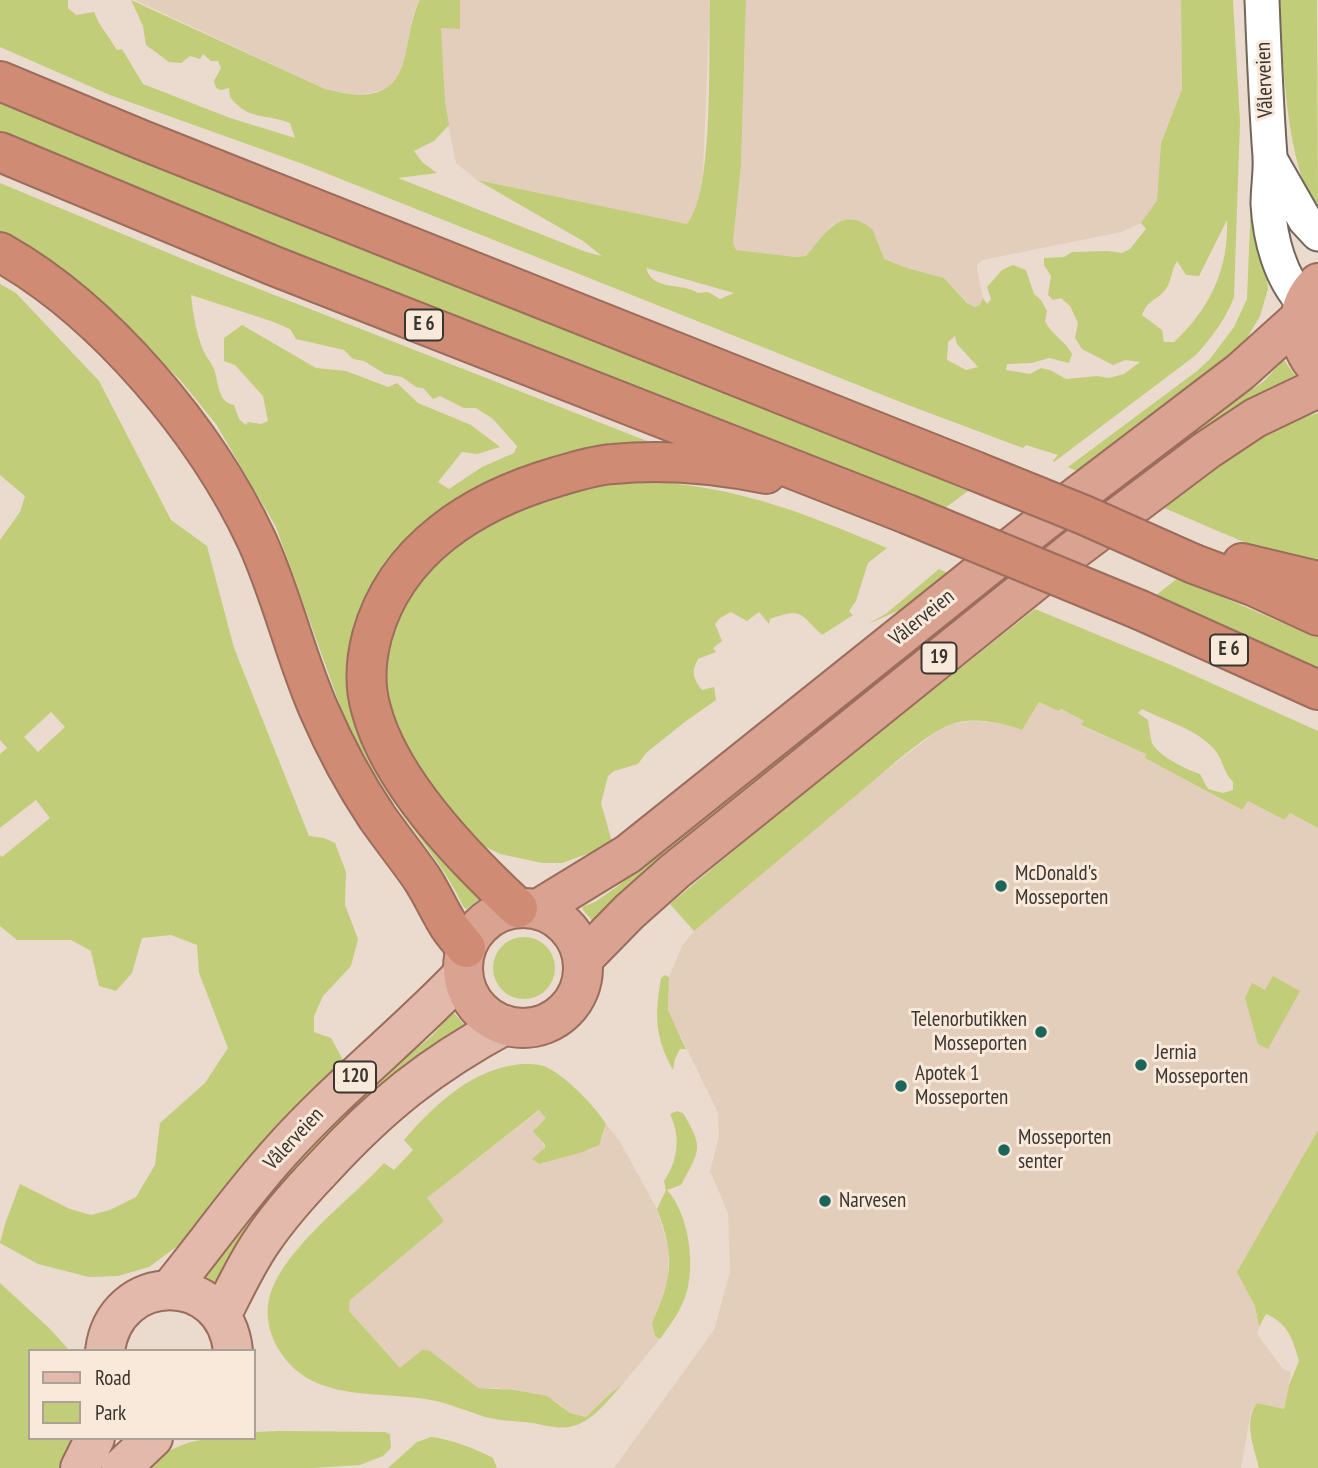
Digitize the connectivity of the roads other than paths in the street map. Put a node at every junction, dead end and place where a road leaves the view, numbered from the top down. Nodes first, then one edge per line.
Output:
1 (1262, 0) edge
2 (0, 81) edge
3 (0, 152) edge
4 (1270, 159) junction
5 (1318, 234) edge
6 (0, 252) edge
7 (1307, 301) edge
8 (1318, 369) edge
9 (1318, 388) edge
10 (851, 491) junction
11 (1194, 564) junction
12 (1318, 581) edge
13 (1318, 616) edge
14 (1318, 690) edge
15 (528, 908) junction
16 (583, 960) junction
17 (465, 961) junction
18 (505, 1026) junction
19 (170, 1289) junction
20 (227, 1334) edge
21 (105, 1349) edge
22 (94, 1440) edge
23 (151, 1440) edge
24 (80, 1468) edge
25 (121, 1468) edge

1 - 4 street, Vålerveien
2 - 11 highway, bridge
3 - 10 highway, E 6
4 - 5 street, Vålerveien
4 - 7 street, Vålerveien
6 - 17 highway
7 - 8 highway
7 - 15 highway, Vålerveien / 19
9 - 16 highway, Vålerveien / 19
10 - 14 highway, E 6, bridge
10 - 15 highway, E 6
11 - 12 highway
11 - 13 highway
15 - 16 highway
15 - 17 highway, 19
16 - 18 highway
17 - 18 highway
17 - 19 main road, Vålerveien / 120
18 - 20 main road, Vålerveien / 120
19 - 20 main road, 120
19 - 21 main road
22 - 24 main road
23 - 25 main road

